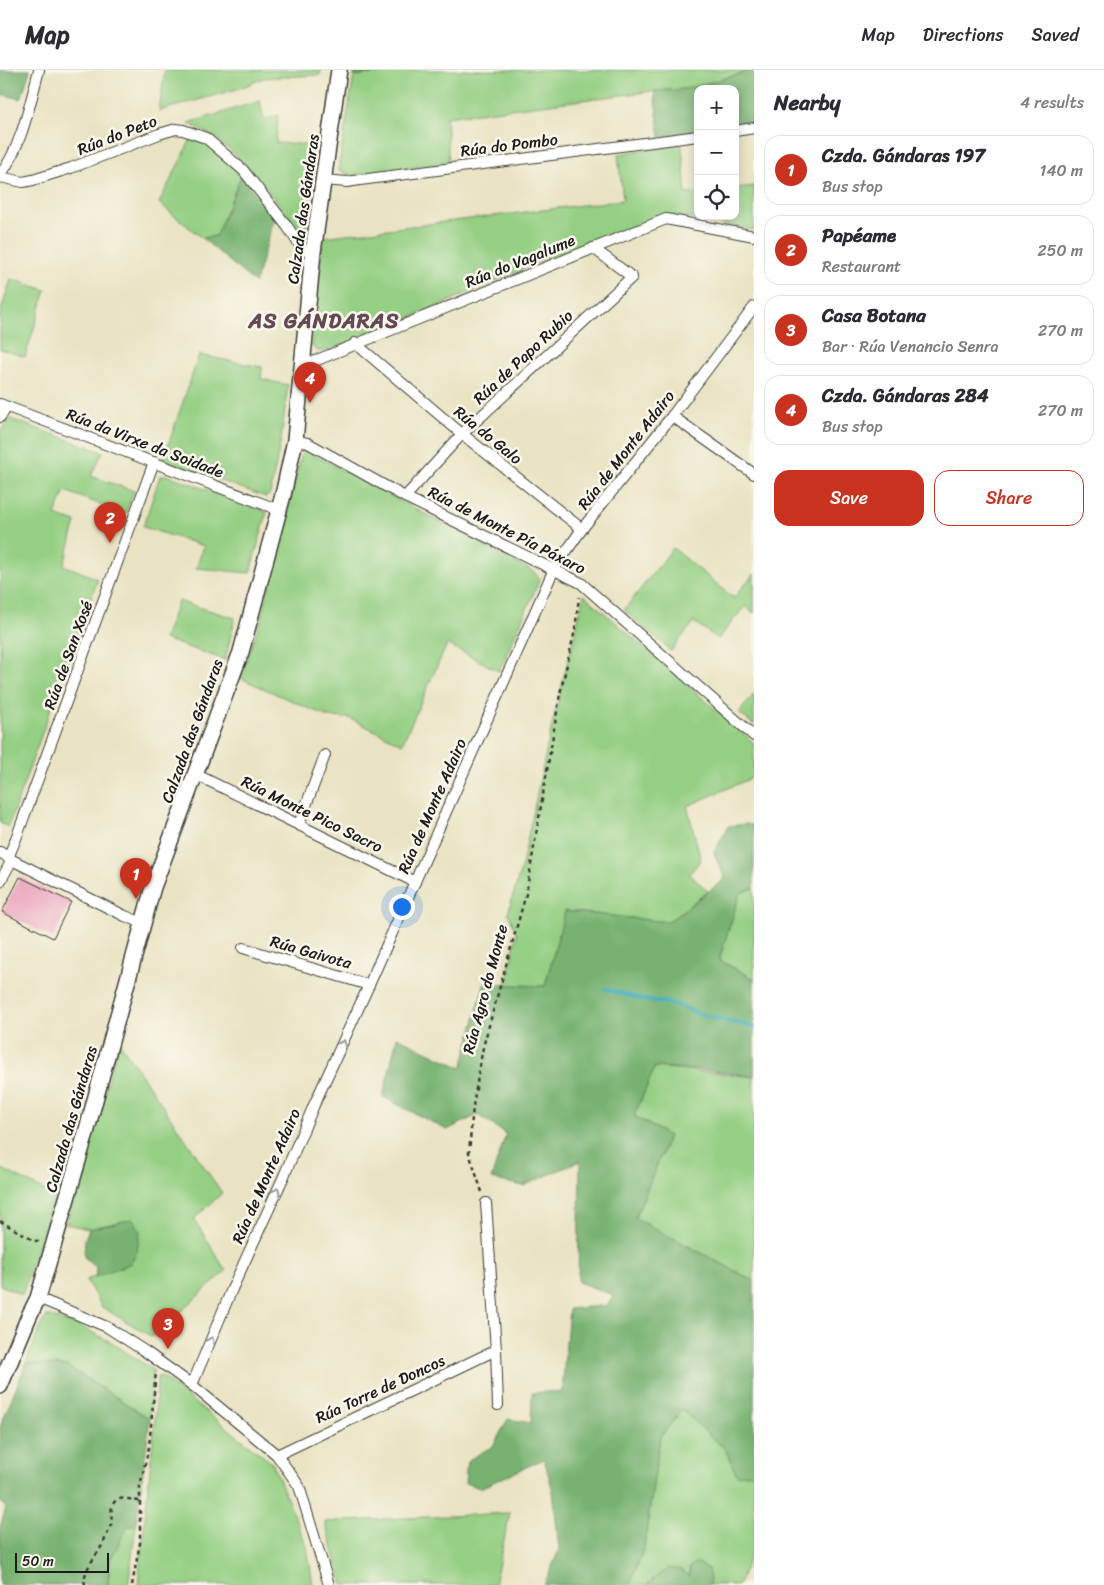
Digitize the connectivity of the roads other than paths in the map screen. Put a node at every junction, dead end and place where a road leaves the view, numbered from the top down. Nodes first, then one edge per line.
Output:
1 (39, 70) edge
2 (339, 70) edge
3 (754, 128) edge
4 (739, 130) edge
5 (694, 137) edge
6 (0, 176) edge
7 (324, 180) junction
8 (754, 236) edge
9 (593, 248) junction
10 (313, 252) junction
11 (754, 307) edge
12 (355, 343) junction
13 (302, 362) junction
14 (4, 405) edge
15 (672, 416) junction
16 (0, 417) edge
17 (462, 434) junction
18 (294, 440) junction
19 (154, 462) junction
20 (754, 474) edge
21 (405, 496) junction
22 (279, 510) junction
23 (582, 529) junction
24 (554, 569) junction
25 (754, 736) edge
26 (325, 755) dead end
27 (195, 774) junction
28 (298, 824) junction
29 (7, 857) edge
30 (0, 882) edge
31 (415, 882) junction
32 (143, 923) junction
33 (243, 948) dead end
34 (369, 985) junction
35 (486, 1203) road end
36 (38, 1298) junction
37 (496, 1350) junction
38 (192, 1385) junction
39 (0, 1386) edge
40 (498, 1405) dead end
41 (277, 1455) junction
42 (329, 1585) edge

1 - 6 street, Rúa do Peto
2 - 7 main road, Calzada das Gándaras
3 - 4 street
5 - 7 street, Rúa do Pombo
6 - 10 street, Rúa do Peto
7 - 10 main road, Calzada das Gándaras
8 - 9 street, Rúa do Vagalume
9 - 12 street, Rúa do Vagalume
9 - 17 street, Rúa de Papo Rubio
10 - 13 main road, Calzada das Gándaras
11 - 15 street, Rúa de Monte Adairo
12 - 13 street, Rúa do Vagalume
12 - 17 street, Rúa do Galo
13 - 18 main road, Calzada das Gándaras
14 - 16 street
14 - 19 street, Rúa da Virxe da Soidade
15 - 20 street
15 - 23 street, Rúa de Monte Adairo
17 - 21 street, Rúa de Papo Rubio
17 - 23 street, Rúa do Galo
18 - 21 street, Rúa de Monte Pía Páxaro
18 - 22 main road, Calzada das Gándaras
19 - 22 street, Rúa da Virxe da Soidade
19 - 29 street, Rúa de San Xosé
21 - 24 street, Rúa de Monte Pía Páxaro
22 - 27 main road, Calzada das Gándaras
23 - 24 street, Rúa de Monte Adairo
24 - 25 street, Rúa de Monte Pía Páxaro
24 - 31 street, Rúa de Monte Adairo
26 - 28 street
27 - 28 street, Rúa Monte Pico Sacro
27 - 32 main road, Calzada das Gándaras
28 - 31 street, Rúa Monte Pico Sacro
29 - 30 street, Rúa de San Xosé
29 - 32 street
31 - 34 street, Rúa de Monte Adairo
32 - 36 main road, Calzada das Gándaras
33 - 34 street, Rúa Gaivota
38 -> 34 street, Rúa de Monte Adairo
35 - 37 street
36 - 38 street
36 - 39 main road, Calzada das Gándaras
37 - 40 street
37 - 41 street, Rúa Torre de Doncos
38 - 41 street
41 - 42 street

